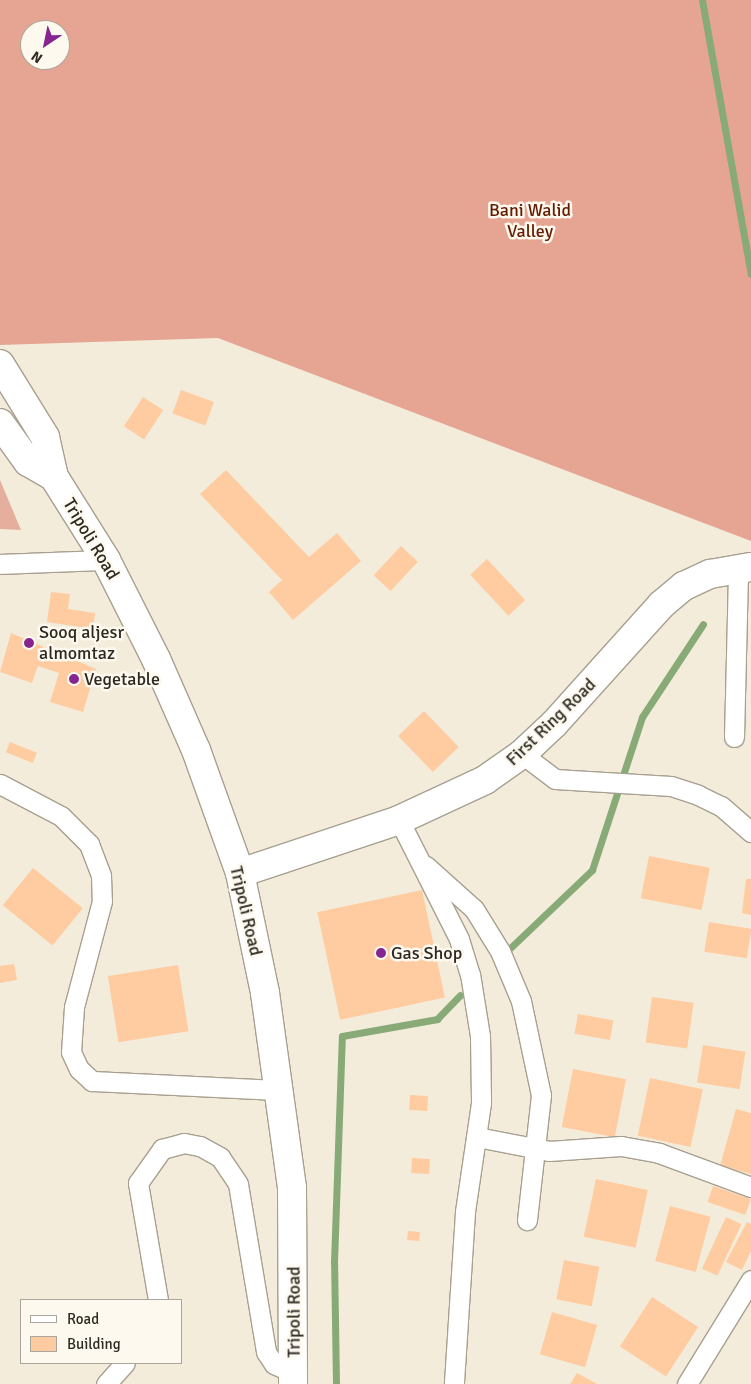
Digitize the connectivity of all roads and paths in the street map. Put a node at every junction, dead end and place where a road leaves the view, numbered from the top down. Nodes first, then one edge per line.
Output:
1 (0, 364) edge
2 (0, 423) edge
3 (0, 444) edge
4 (28, 462) junction
5 (54, 477) junction
6 (106, 560) junction
7 (0, 564) edge
8 (744, 567) edge
9 (734, 737) dead end
10 (522, 754) junction
11 (0, 784) edge
12 (399, 820) junction
13 (751, 832) edge
14 (423, 864) junction
15 (240, 873) junction
16 (278, 1090) junction
17 (477, 1137) junction
18 (536, 1149) junction
19 (751, 1187) edge
20 (527, 1220) dead end
21 (751, 1280) edge
22 (158, 1299) edge
23 (124, 1364) edge
24 (294, 1379) edge
25 (106, 1384) edge
26 (454, 1384) edge
27 (687, 1384) edge

1 - 5 main road
2 - 4 main road
3 - 4 main road
4 - 5 main road
5 - 6 main road, Tripoli Road
6 - 7 street
6 - 15 main road, Tripoli Road
8 - 9 street
8 - 10 main road, First Ring Road
10 - 12 main road, First Ring Road
10 - 13 street
11 - 16 street
12 - 14 street
12 - 15 main road, First Ring Road
14 - 17 street
14 - 18 street
15 - 16 main road, Tripoli Road
16 - 24 main road, Tripoli Road
17 - 18 street
17 - 26 street
18 - 19 street
18 - 20 street
21 - 27 street
22 - 24 street
23 - 25 street

